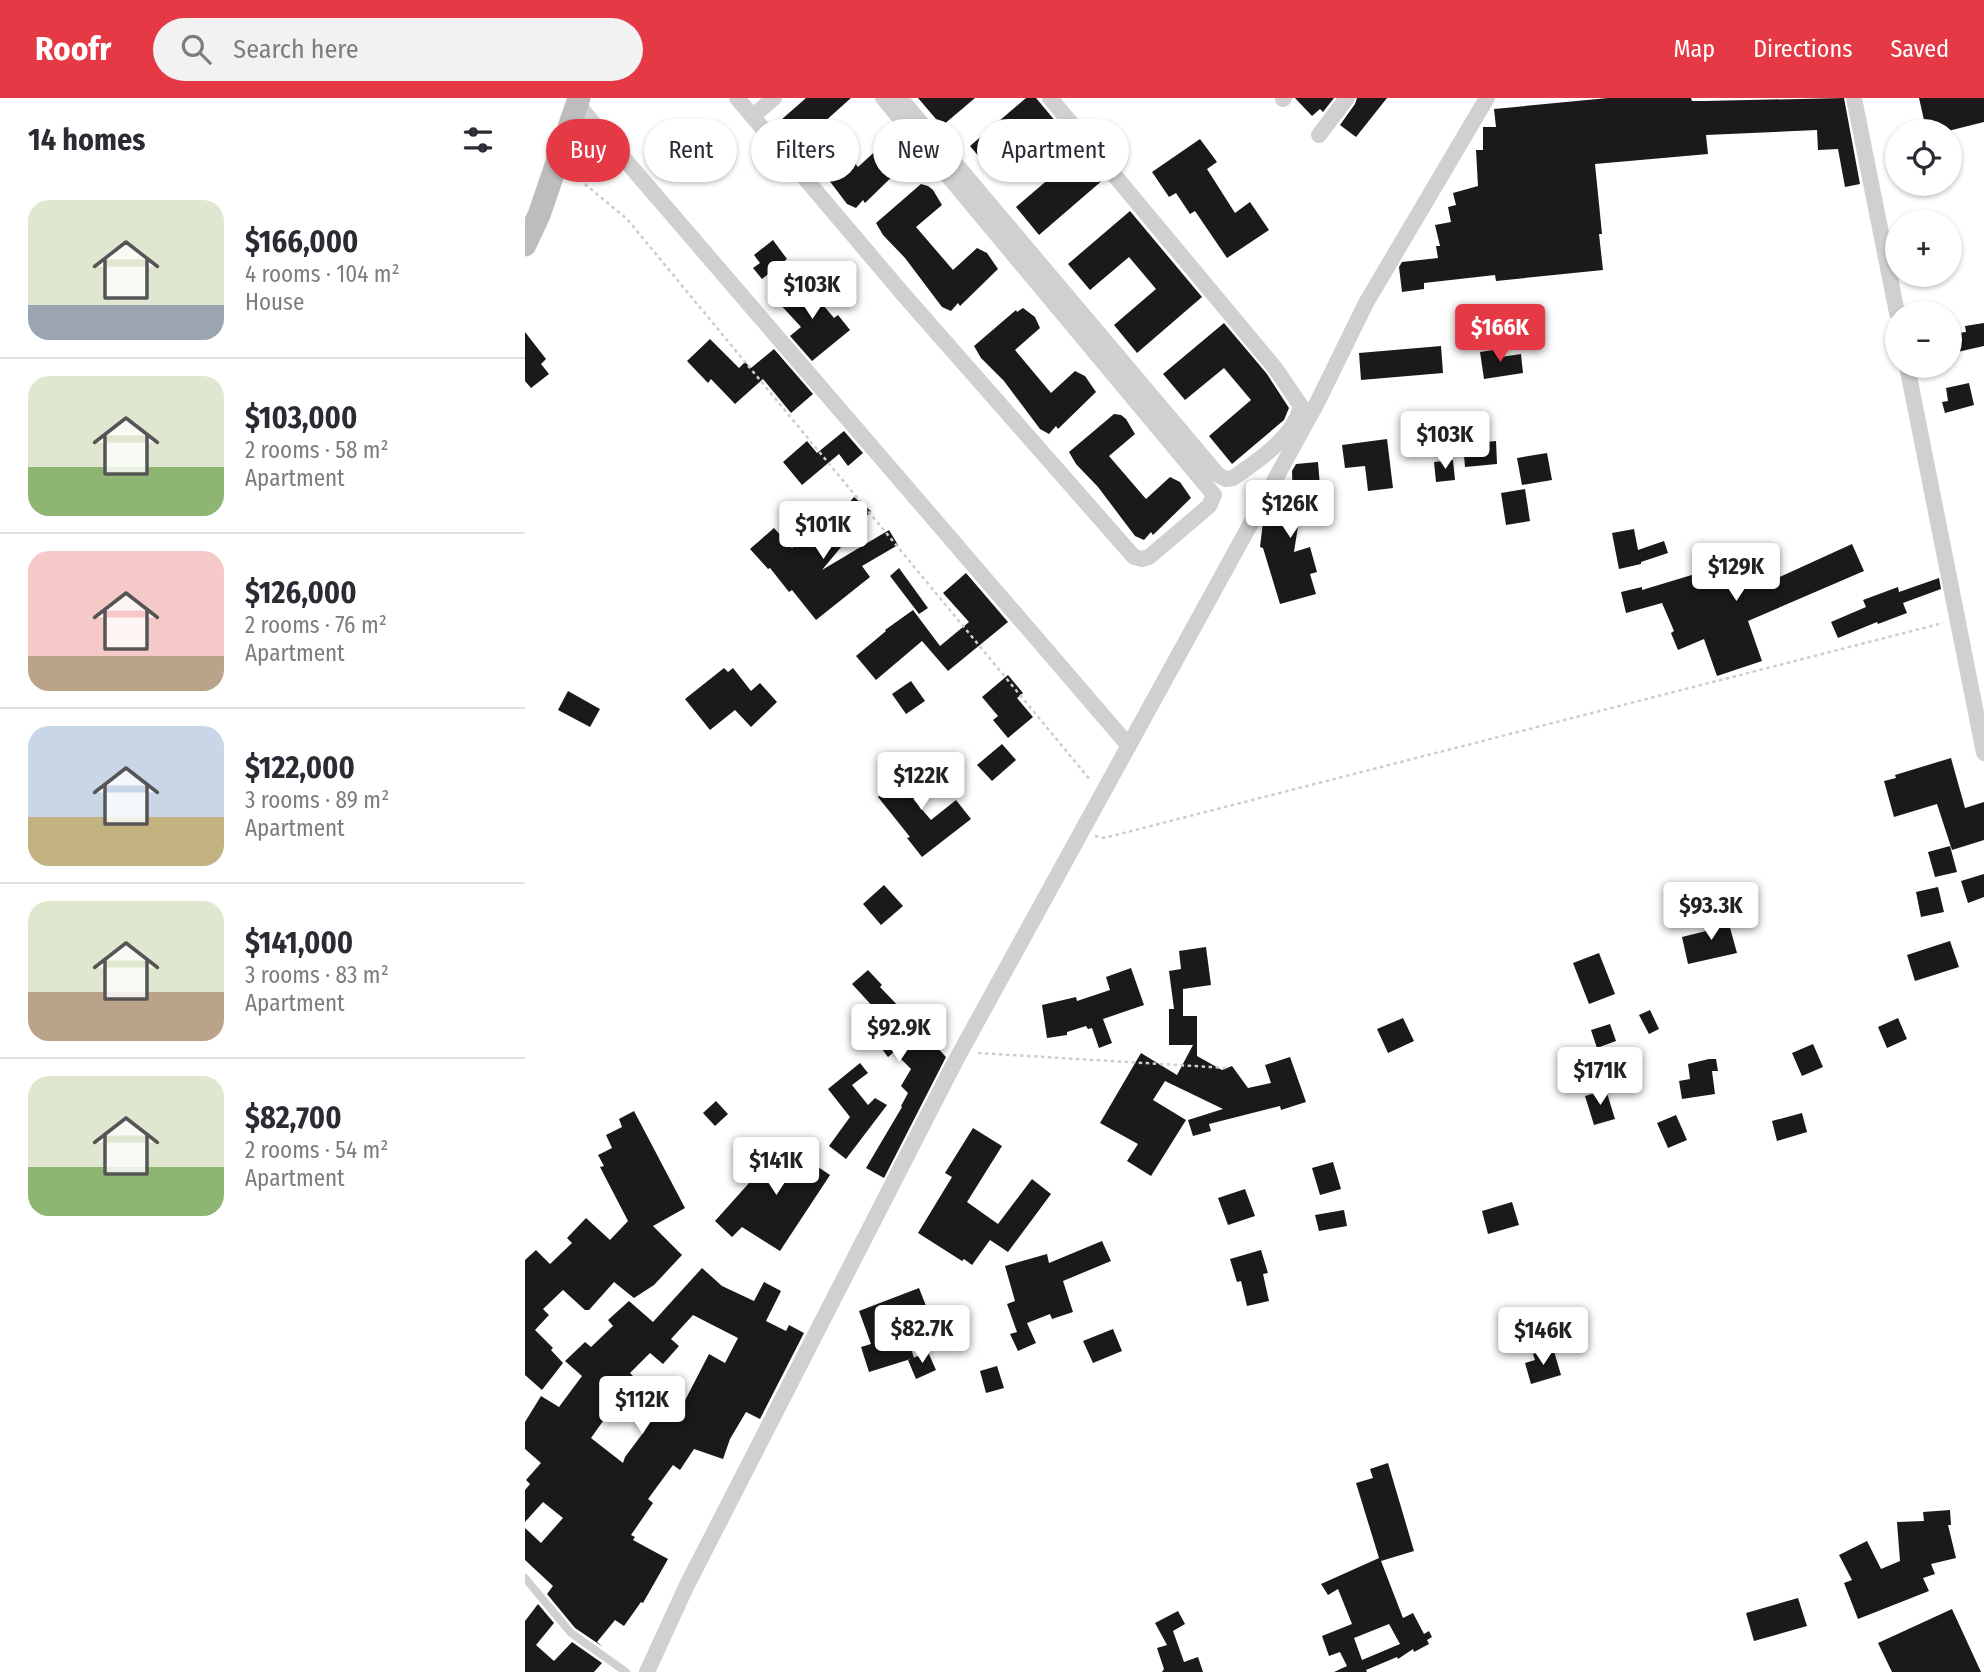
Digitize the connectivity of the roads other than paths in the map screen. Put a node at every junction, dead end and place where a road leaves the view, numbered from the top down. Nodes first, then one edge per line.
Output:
1 (737, 98) edge
2 (774, 98) edge
3 (883, 98) edge
4 (900, 98) edge
5 (1050, 98) edge
6 (1347, 98) edge
7 (1487, 98) edge
8 (1854, 98) edge
9 (578, 101) edge
10 (753, 116) junction
11 (1319, 135) dead end
12 (525, 245) edge
13 (1895, 301) edge
14 (1909, 378) edge
15 (1129, 747) junction
16 (1984, 753) edge
17 (525, 1578) edge
18 (626, 1672) edge
19 (647, 1672) edge

1 - 10 street
2 - 10 street
3 - 10 street
4 - 5 street
6 - 11 street
7 - 15 street
8 - 13 street
9 - 12 main road
9 - 15 street
14 - 16 street
15 - 19 street
17 - 18 lane

